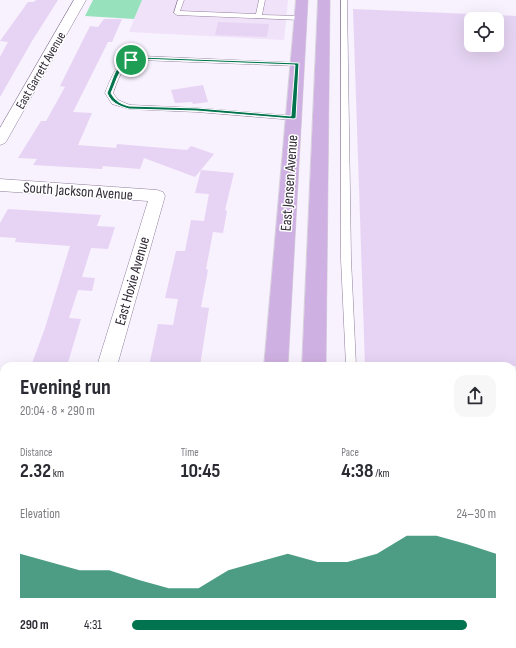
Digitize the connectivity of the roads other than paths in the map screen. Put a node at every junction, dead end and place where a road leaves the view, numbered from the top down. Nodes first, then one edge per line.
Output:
1 (80, 0) edge
2 (181, 0) edge
3 (262, 0) edge
4 (302, 0) edge
5 (324, 0) edge
6 (344, 0) edge
7 (259, 16) junction
8 (301, 18) junction
9 (298, 64) junction
10 (294, 118) junction
11 (0, 140) edge
12 (0, 185) edge
13 (156, 196) joint
14 (109, 362) edge
15 (276, 362) edge
16 (314, 362) edge
17 (351, 362) edge

1 - 11 street, East Garrett Avenue
2 - 7 lane
3 - 7 lane
4 - 8 main road, East Jensen Avenue
5 - 16 main road, East Jensen Avenue
6 - 17 lane
7 - 8 lane
8 - 9 main road, East Jensen Avenue
9 - 10 main road, East Jensen Avenue
9 - 10 lane
10 - 15 main road, East Jensen Avenue
12 - 13 street, South Jackson Avenue
13 - 14 street, East Hoxie Avenue

